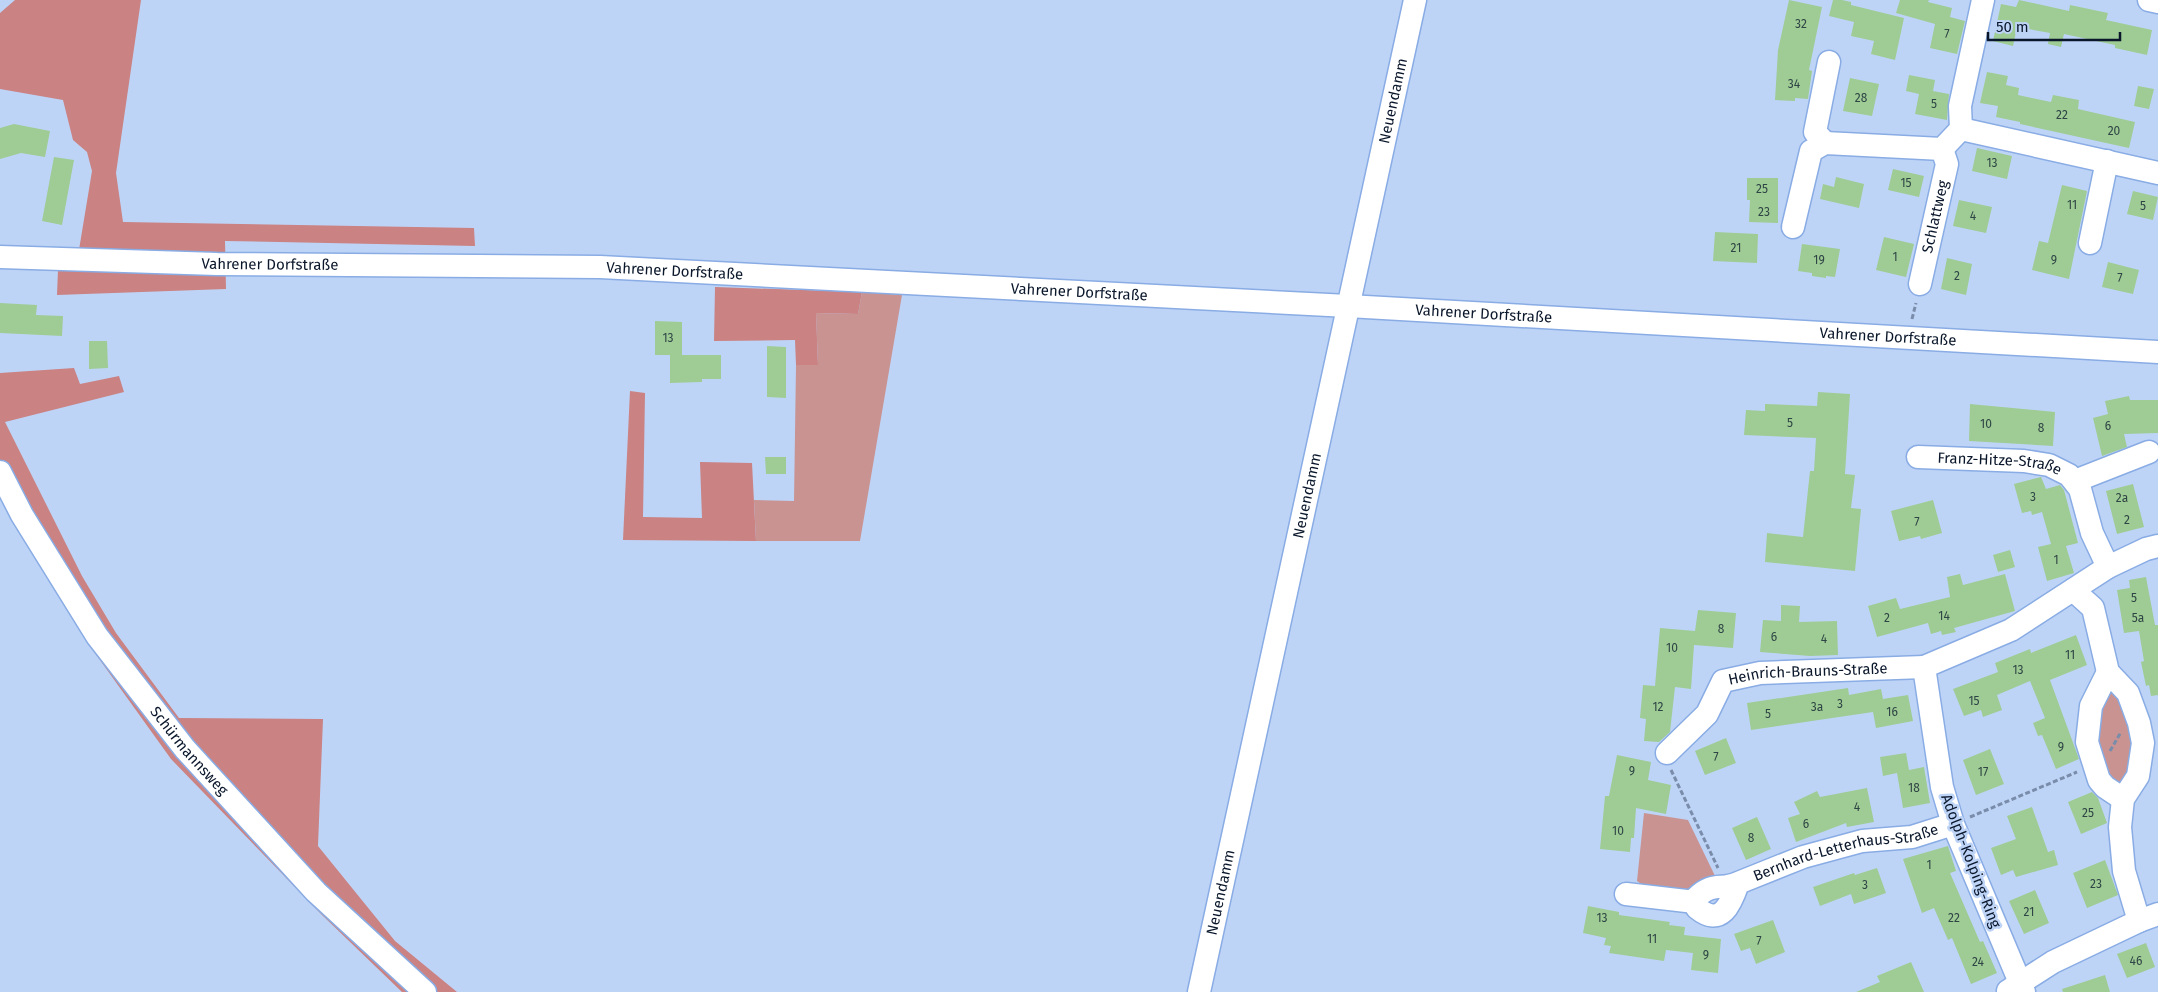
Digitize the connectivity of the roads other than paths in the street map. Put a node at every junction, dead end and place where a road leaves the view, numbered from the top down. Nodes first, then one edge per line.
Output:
1 (1415, 0) edge
2 (1983, 0) edge
3 (2149, 0) edge
4 (2158, 2) edge
5 (1829, 62) dead end
6 (1961, 129) junction
7 (1825, 143) junction
8 (1942, 149) junction
9 (2107, 161) junction
10 (2158, 173) edge
11 (1793, 227) dead end
12 (2090, 243) dead end
13 (0, 257) edge
14 (1920, 284) road end
15 (1348, 306) junction
16 (2158, 352) edge
17 (2149, 452) dead end
18 (1918, 457) dead end
19 (0, 472) edge
20 (2075, 481) junction
21 (2158, 546) edge
22 (2108, 567) junction
23 (2073, 590) junction
24 (1924, 667) junction
25 (2108, 672) junction
26 (1667, 753) road end
27 (2123, 799) junction
28 (1953, 824) junction
29 (1626, 894) dead end
30 (2148, 918) edge
31 (2017, 989) edge
32 (425, 992) edge
33 (1199, 992) edge

1 - 15 street, Neuendamm
2 - 6 street
3 - 4 street
5 - 7 street
6 - 8 street
6 - 9 street
7 - 8 street
7 - 11 street
8 - 14 street, Schlattweg
9 - 10 street
9 - 12 street
13 - 15 street, Vahrener Dorfstraße
15 - 16 street, Vahrener Dorfstraße
15 - 33 street, Neuendamm
17 - 20 street
18 - 20 street, Franz-Hitze-Straße
19 - 32 street, Schürmannsweg
20 - 22 street, Franz-Hitze-Straße
21 - 22 street
22 - 23 street
23 - 24 street
23 - 25 street
24 - 26 street, Heinrich-Brauns-Straße
24 - 28 street, Adolph-Kolping-Ring
25 - 27 street, Adolph-Kolping-Ring
25 - 27 street
27 - 30 street, Adolph-Kolping-Ring
28 - 29 street, Bernhard-Letterhaus-Straße
28 - 31 street, Adolph-Kolping-Ring
30 - 31 street, Adolph-Kolping-Ring

